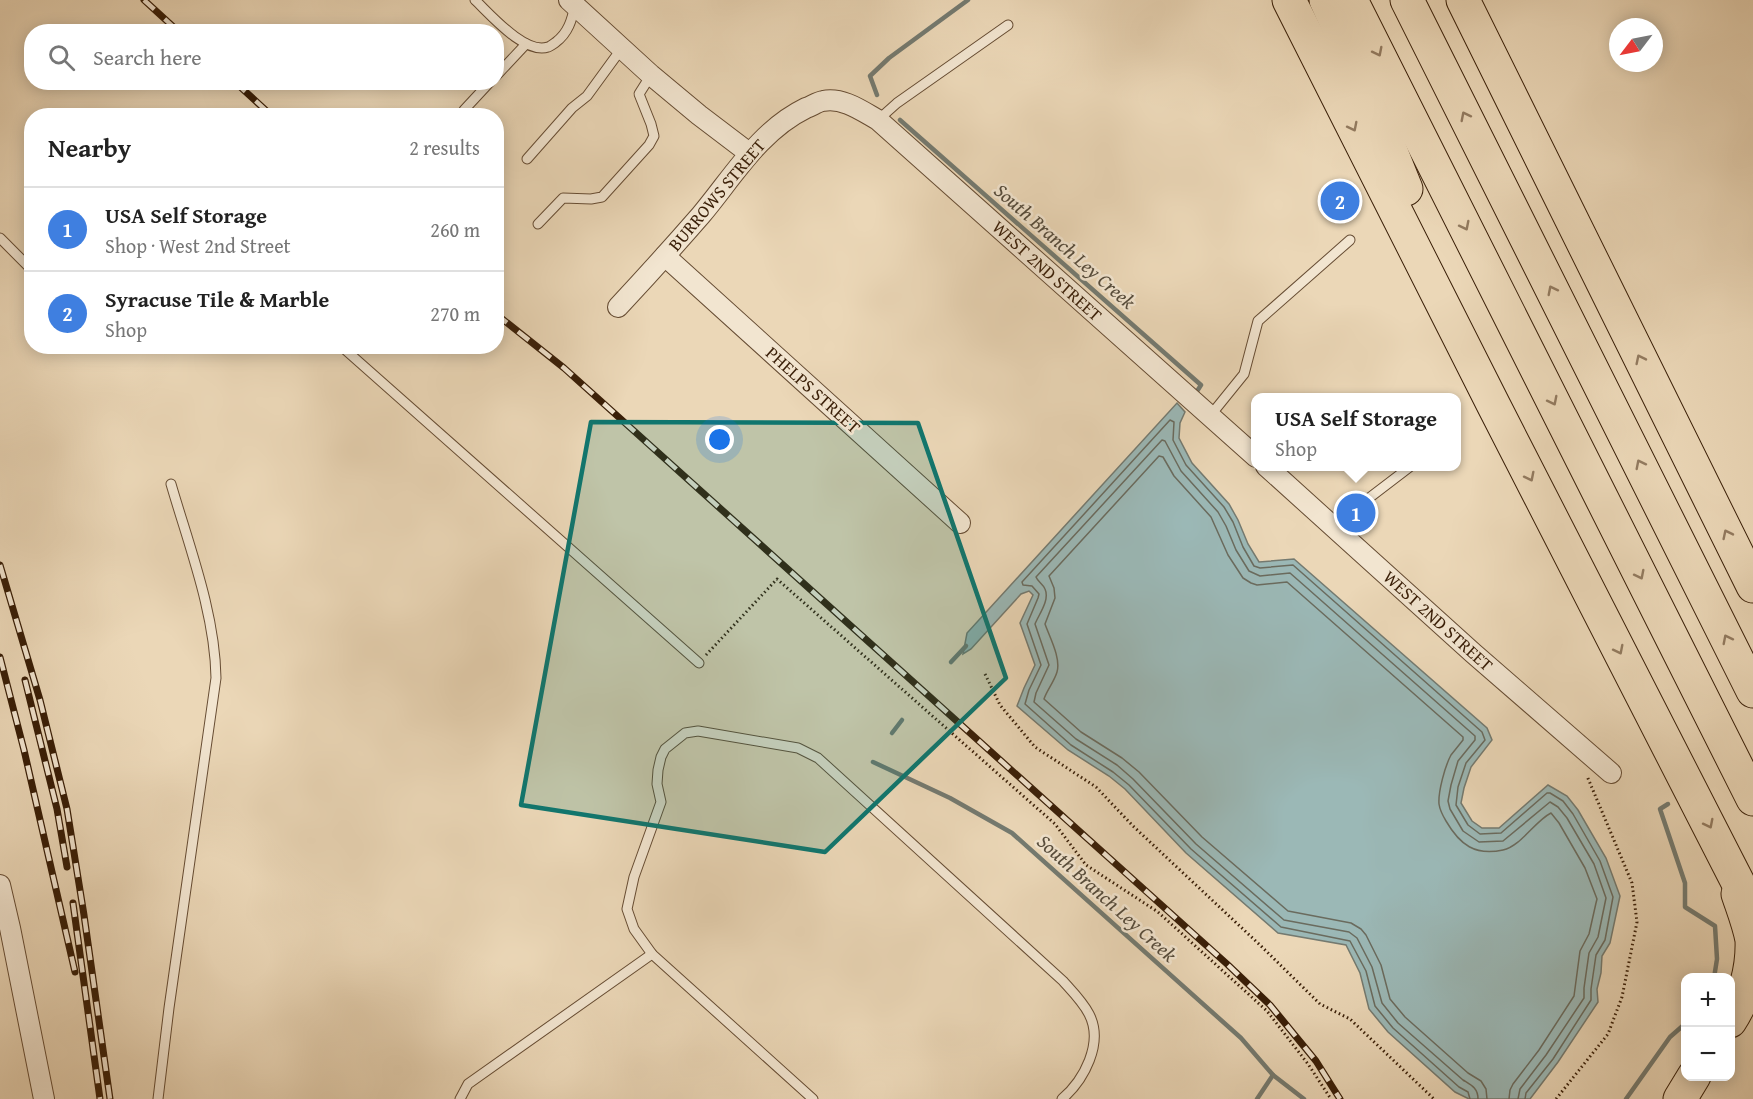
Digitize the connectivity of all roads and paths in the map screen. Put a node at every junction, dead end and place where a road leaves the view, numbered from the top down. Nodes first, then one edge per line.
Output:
1 (475, 0) edge
2 (1289, 0) edge
3 (1326, 0) edge
4 (1351, 0) edge
5 (1407, 0) edge
6 (1437, 0) edge
7 (1463, 0) edge
8 (572, 3) edge
9 (501, 24) edge
10 (1008, 25) dead end
11 (504, 26) edge
12 (526, 44) junction
13 (622, 48) junction
14 (504, 67) edge
15 (651, 75) junction
16 (483, 90) edge
17 (830, 100) joint
18 (467, 108) edge
19 (878, 120) junction
20 (749, 153) junction
21 (527, 159) dead end
22 (538, 224) dead end
23 (0, 238) edge
24 (1350, 240) dead end
25 (1583, 244) junction
26 (665, 256) junction
27 (24, 262) edge
28 (618, 307) dead end
29 (350, 354) edge
30 (1494, 406) junction
31 (1209, 416) junction
32 (1251, 453) edge
33 (1272, 471) edge
34 (1405, 471) edge
35 (171, 484) dead end
36 (960, 523) dead end
37 (1337, 530) junction
38 (1753, 586) edge
39 (699, 663) joint
40 (985, 674) dead end
41 (1753, 691) edge
42 (1584, 770) dead end
43 (1611, 773) dead end
44 (1753, 799) edge
45 (1725, 855) junction
46 (0, 885) edge
47 (1753, 912) edge
48 (5, 929) edge
49 (652, 954) junction
50 (1735, 1014) edge
51 (1691, 1081) edge
52 (44, 1099) edge
53 (158, 1099) edge
54 (460, 1099) edge
55 (813, 1099) edge
56 (1062, 1099) edge
57 (1330, 1099) edge
58 (1434, 1099) edge
59 (1556, 1099) edge
60 (1680, 1099) edge

1 - 9 lane
2 -> 30 highway
3 - 30 highway
4 -> 44 highway
41 -> 5 highway
6 - 25 highway
7 - 25 highway
8 - 12 lane
8 - 13 street
10 - 19 lane
11 - 12 lane
12 - 14 lane
13 - 15 street
13 - 21 lane
15 - 20 street
15 - 22 lane
16 - 18 lane
17 - 19 street, WEST 2ND STREET
17 - 20 street, BURROWS STREET
19 - 31 street, WEST 2ND STREET
20 - 26 street, BURROWS STREET
23 - 27 lane
24 - 31 lane
38 -> 25 highway
26 - 28 street, BURROWS STREET
26 - 36 street, PHELPS STREET
29 - 39 lane
30 -> 45 highway
31 - 32 street, WEST 2ND STREET
33 - 37 street, WEST 2ND STREET
34 - 37 lane
35 - 53 lane
37 - 43 street, WEST 2ND STREET
39 - 57 path
40 - 58 path
42 - 59 path
45 - 47 highway
45 - 50 highway
46 - 48 street
48 - 52 street
49 - 54 lane
49 - 55 lane
49 - 56 lane
51 - 60 highway

